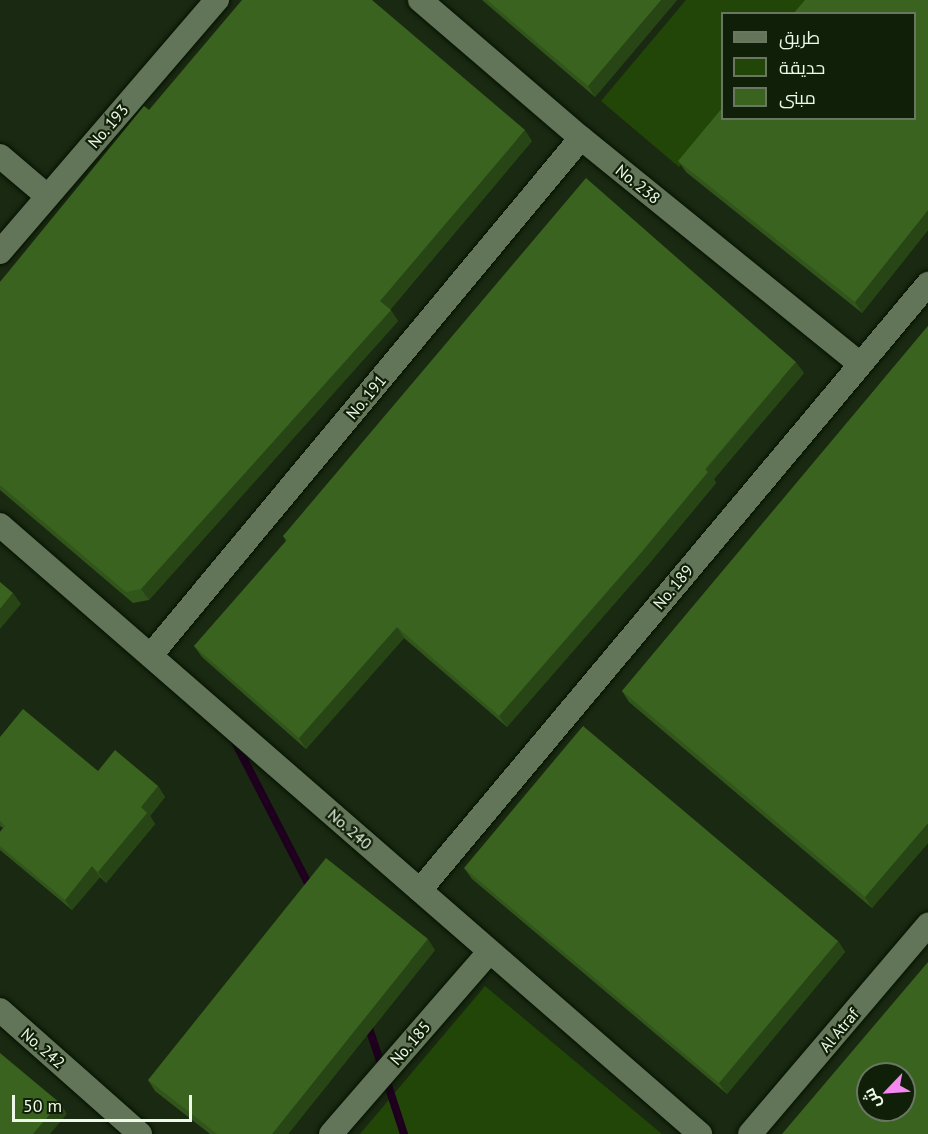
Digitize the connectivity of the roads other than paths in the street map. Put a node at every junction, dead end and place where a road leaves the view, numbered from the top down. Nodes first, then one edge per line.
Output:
1 (217, 0) edge
2 (420, 0) edge
3 (581, 138) junction
4 (0, 156) edge
5 (47, 196) junction
6 (0, 252) edge
7 (928, 284) edge
8 (859, 363) junction
9 (0, 525) edge
10 (152, 655) junction
11 (420, 891) junction
12 (928, 925) edge
13 (489, 952) junction
14 (0, 1010) edge
15 (140, 1134) edge
16 (331, 1134) edge
17 (700, 1134) edge
18 (750, 1134) edge

1 - 5 street, No. 193
2 - 3 street, No. 238
3 - 8 street, No. 238
3 - 10 street, No. 191
4 - 5 street
5 - 6 street, No. 193
7 - 8 street, No. 189
8 - 11 street, No. 189
9 - 10 street, No. 240
10 - 11 street, No. 240
11 - 13 street, No. 240
12 - 18 street, Al Atraf
13 - 16 street, No. 185
13 - 17 street, No. 240
14 - 15 street, No. 242

